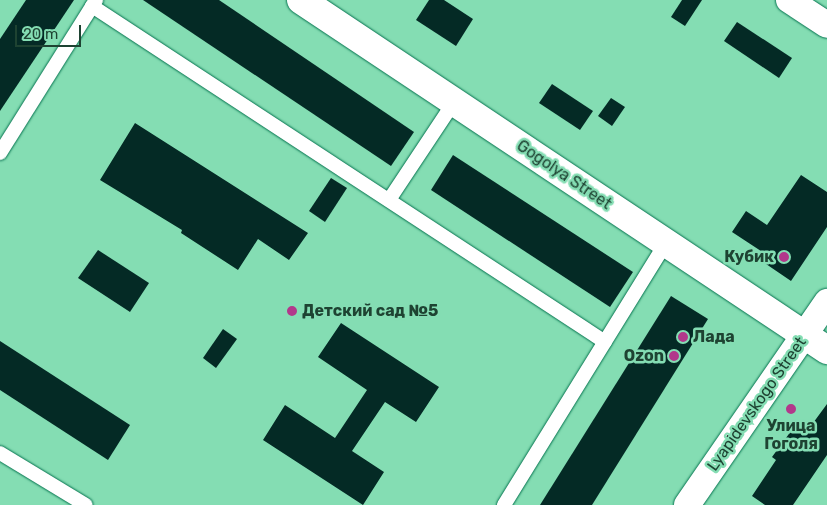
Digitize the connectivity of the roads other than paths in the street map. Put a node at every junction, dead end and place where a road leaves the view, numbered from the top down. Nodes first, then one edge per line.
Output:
1 (301, 0) edge
2 (789, 0) edge
3 (94, 3) edge
4 (827, 25) edge
5 (454, 102) junction
6 (0, 153) edge
7 (389, 200) junction
8 (666, 242) junction
9 (827, 302) edge
10 (605, 342) junction
11 (816, 343) edge
12 (0, 454) edge
13 (86, 505) edge
14 (504, 505) edge
15 (686, 505) edge

1 - 5 main road, Gogolya Street
2 - 4 street
3 - 6 lane
3 - 7 lane
5 - 7 lane
5 - 8 main road, Gogolya Street
7 - 10 lane
8 - 10 lane
8 - 11 main road, Gogolya Street
9 - 11 street, Lyapidevskogo Street
10 - 14 lane
11 - 15 street, Lyapidevskogo Street
12 - 13 lane

